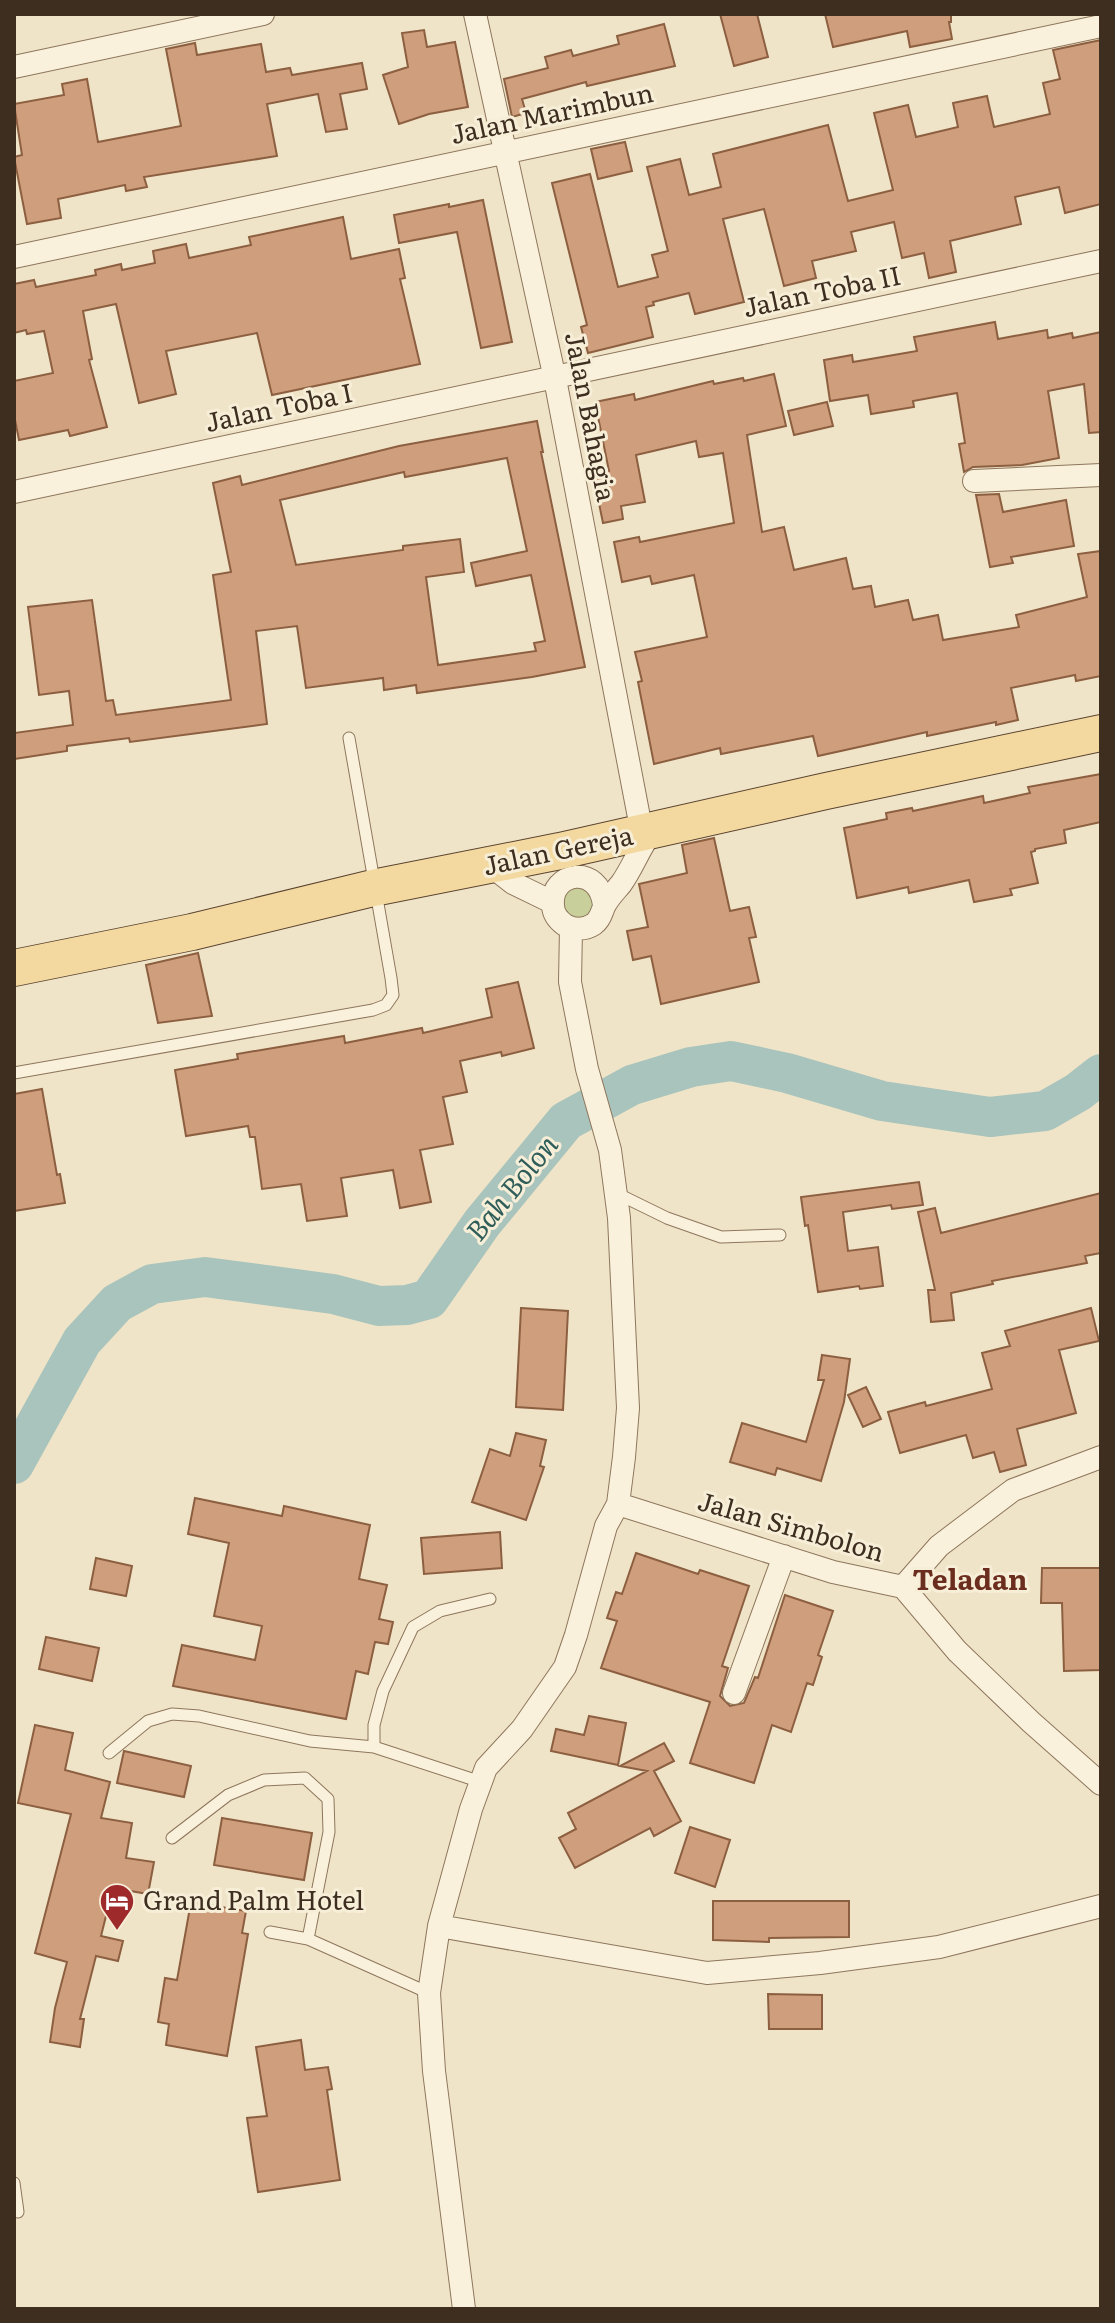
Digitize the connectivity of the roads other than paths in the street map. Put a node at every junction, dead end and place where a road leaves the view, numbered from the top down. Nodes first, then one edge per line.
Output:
1 (263, 14) edge
2 (475, 14) edge
3 (1101, 26) edge
4 (14, 67) edge
5 (504, 152) junction
6 (14, 257) edge
7 (1101, 261) edge
8 (555, 379) junction
9 (1101, 475) edge
10 (974, 481) dead end
11 (14, 492) edge
12 (1101, 733) edge
13 (349, 738) dead end
14 (647, 832) junction
15 (567, 864) junction
16 (490, 865) junction
17 (373, 888) junction
18 (552, 902) junction
19 (604, 905) junction
20 (571, 928) junction
21 (14, 968) edge
22 (14, 1073) edge
23 (616, 1193) junction
24 (780, 1235) dead end
25 (1101, 1457) edge
26 (618, 1504) junction
27 (784, 1556) junction
28 (903, 1587) junction
29 (490, 1599) dead end
30 (734, 1693) dead end
31 (374, 1747) junction
32 (109, 1753) dead end
33 (481, 1782) junction
34 (1101, 1784) edge
35 (172, 1838) dead end
36 (1101, 1906) edge
37 (439, 1926) junction
38 (270, 1932) dead end
39 (308, 1939) junction
40 (429, 1993) junction
41 (14, 2183) edge
42 (18, 2212) dead end
43 (464, 2309) edge

1 - 4 street
2 - 5 street, Jalan Bahagia
3 - 5 street, Jalan Marimbun
5 - 6 street, Jalan Marimbun
5 - 8 street, Jalan Bahagia
7 - 8 street, Jalan Toba II
8 - 11 street, Jalan Toba I
8 - 14 street, Jalan Bahagia
9 - 10 street
12 - 14 main road, Jalan Gereja
13 - 17 lane
14 - 15 main road, Jalan Gereja
14 - 19 street
15 - 16 main road, Jalan Gereja
15 - 18 street
15 - 19 street
16 - 17 main road, Jalan Gereja
16 - 18 street
17 - 21 main road, Jalan Gereja
17 - 22 lane
18 - 20 street
19 - 20 street
20 - 23 street
23 - 24 lane
23 - 26 street
25 - 28 street, Jalan Simbolon
26 - 27 street, Jalan Simbolon
26 - 33 street
27 - 28 street, Jalan Simbolon
27 - 30 street
28 - 34 street
29 - 31 lane
31 - 32 lane
31 - 33 lane
33 - 37 street
35 - 39 lane
36 - 37 street
37 - 40 street
38 - 39 lane
39 - 40 lane
40 - 43 street
41 - 42 lane

